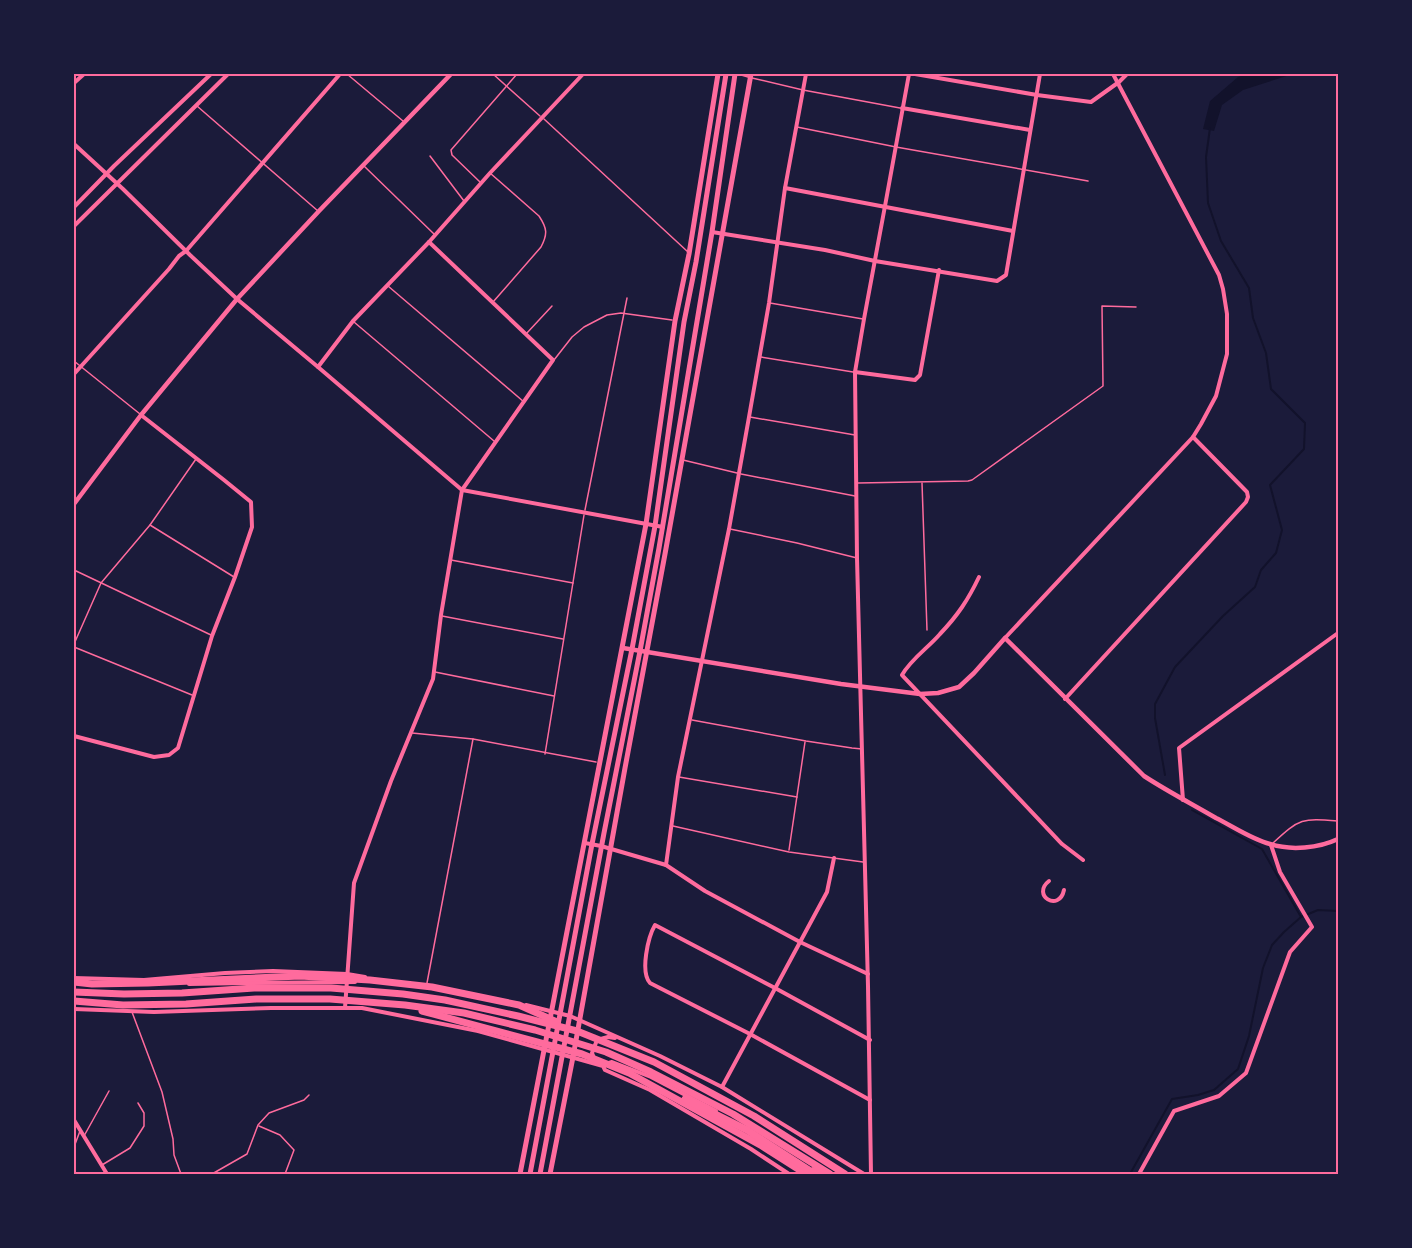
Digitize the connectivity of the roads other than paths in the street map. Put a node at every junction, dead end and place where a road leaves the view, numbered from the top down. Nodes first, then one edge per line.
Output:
1 (84, 74) edge
2 (211, 74) edge
3 (228, 74) edge
4 (340, 74) edge
5 (346, 74) edge
6 (451, 74) edge
7 (494, 74) edge
8 (517, 74) edge
9 (583, 74) edge
10 (718, 74) edge
11 (726, 74) edge
12 (736, 74) edge
13 (806, 74) edge
14 (909, 74) edge
15 (915, 74) edge
16 (1040, 74) edge
17 (1113, 74) edge
18 (1127, 74) edge
19 (751, 75) edge
20 (1119, 82) junction
21 (74, 83) edge
22 (507, 85) junction
23 (803, 90) junction
24 (1037, 95) junction
25 (195, 105) junction
26 (902, 108) junction
27 (542, 117) junction
28 (404, 122) junction
29 (796, 127) junction
30 (1030, 130) junction
31 (74, 144) edge
32 (896, 147) junction
33 (430, 156) dead end
34 (262, 162) junction
35 (364, 165) junction
36 (1024, 170) junction
37 (490, 173) junction
38 (106, 174) junction
39 (1088, 181) dead end
40 (481, 183) junction
41 (117, 184) junction
42 (785, 188) junction
43 (464, 202) junction
44 (885, 206) junction
45 (74, 207) edge
46 (319, 211) junction
47 (74, 226) edge
48 (1013, 231) junction
49 (712, 232) junction
50 (723, 233) junction
51 (435, 235) junction
52 (429, 242) junction
53 (778, 242) junction
54 (186, 251) junction
55 (689, 254) junction
56 (875, 261) junction
57 (939, 270) junction
58 (387, 285) junction
59 (627, 298) dead end
60 (237, 299) junction
61 (492, 303) junction
62 (769, 303) junction
63 (552, 306) dead end
64 (1136, 307) dead end
65 (625, 313) junction
66 (864, 319) junction
67 (353, 321) junction
68 (675, 321) junction
69 (525, 334) junction
70 (760, 356) junction
71 (553, 360) junction
72 (74, 361) edge
73 (80, 367) junction
74 (318, 367) junction
75 (855, 372) junction
76 (74, 374) edge
77 (524, 402) junction
78 (141, 415) junction
79 (749, 417) junction
80 (856, 435) junction
81 (1193, 437) junction
82 (495, 442) junction
83 (196, 459) junction
84 (683, 460) junction
85 (739, 474) junction
86 (922, 482) junction
87 (856, 483) junction
88 (462, 490) junction
89 (856, 496) junction
90 (74, 504) edge
91 (585, 513) junction
92 (646, 524) junction
93 (150, 525) junction
94 (655, 526) junction
95 (662, 527) junction
96 (670, 529) junction
97 (729, 529) junction
98 (857, 558) junction
99 (450, 560) junction
100 (74, 570) edge
101 (235, 577) junction
102 (979, 577) dead end
103 (101, 583) junction
104 (573, 583) junction
105 (441, 615) junction
106 (927, 630) dead end
107 (1338, 633) edge
108 (212, 636) junction
109 (1005, 638) junction
110 (563, 639) junction
111 (74, 646) edge
112 (623, 648) junction
113 (632, 649) junction
114 (640, 651) junction
115 (648, 652) junction
116 (702, 662) junction
117 (434, 672) junction
118 (860, 687) junction
119 (920, 694) junction
120 (195, 696) junction
121 (554, 696) junction
122 (1065, 699) junction
123 (689, 720) junction
124 (411, 732) junction
125 (74, 736) edge
126 (473, 739) junction
127 (806, 741) junction
128 (862, 748) junction
129 (545, 754) junction
130 (599, 763) junction
131 (607, 764) junction
132 (616, 766) junction
133 (625, 768) junction
134 (678, 777) junction
135 (797, 797) junction
136 (1183, 800) junction
137 (1338, 821) edge
138 (672, 826) junction
139 (1338, 839) edge
140 (588, 844) junction
141 (1270, 844) junction
142 (601, 846) junction
143 (611, 849) junction
144 (789, 852) junction
145 (834, 858) junction
146 (1083, 860) dead end
147 (864, 862) junction
148 (666, 865) junction
149 (1049, 881) dead end
150 (1064, 890) dead end
151 (800, 942) junction
152 (347, 974) junction
153 (868, 974) junction
154 (389, 981) junction
155 (74, 982) edge
156 (346, 982) junction
157 (427, 986) junction
158 (775, 988) junction
159 (74, 992) edge
160 (74, 1001) edge
161 (405, 1005) junction
162 (345, 1008) junction
163 (74, 1010) edge
164 (132, 1011) junction
165 (552, 1011) junction
166 (560, 1013) junction
167 (570, 1016) junction
168 (580, 1020) junction
169 (577, 1031) junction
170 (750, 1034) junction
171 (619, 1039) junction
172 (870, 1040) junction
173 (543, 1049) junction
174 (552, 1051) junction
175 (562, 1054) junction
176 (573, 1057) junction
177 (599, 1065) junction
178 (640, 1080) dead end
179 (652, 1084) dead end
180 (722, 1087) junction
181 (109, 1091) dead end
182 (309, 1095) dead end
183 (871, 1100) junction
184 (138, 1103) dead end
185 (74, 1120) edge
186 (258, 1125) junction
187 (80, 1130) junction
188 (84, 1137) junction
189 (74, 1147) edge
190 (101, 1165) junction
191 (107, 1174) edge
192 (181, 1174) edge
193 (212, 1174) edge
194 (285, 1174) edge
195 (520, 1174) edge
196 (530, 1174) edge
197 (540, 1174) edge
198 (550, 1174) edge
199 (789, 1174) edge
200 (806, 1174) edge
201 (815, 1174) edge
202 (822, 1174) edge
203 (830, 1174) edge
204 (847, 1174) edge
205 (864, 1174) edge
206 (871, 1174) edge
207 (1139, 1174) edge

1 - 21 street
2 - 38 street
3 - 25 street
4 - 34 street
5 - 28 lane
6 - 28 street
7 - 22 lane
8 - 22 lane
9 - 27 street
10 - 55 main road
11 - 94 main road
12 - 19 lane
12 - 49 main road
13 - 23 street
14 - 26 street
15 - 24 street
16 - 24 street
17 - 20 street
18 - 20 street
19 - 23 lane
19 - 50 main road
20 - 24 street
20 - 81 street
22 - 27 lane
22 - 40 lane
23 - 26 lane
23 - 29 street
24 - 30 street
25 - 34 lane
25 - 41 street
26 - 30 street
26 - 32 street
27 - 37 street
27 - 55 lane
28 - 35 street
29 - 32 lane
29 - 42 street
30 - 36 street
31 - 38 street
32 - 36 lane
32 - 44 street
33 - 43 lane
34 - 46 lane
34 - 54 street
35 - 46 street
35 - 51 lane
36 - 39 lane
36 - 48 street
37 - 40 street
37 - 61 lane
38 - 41 street
38 - 45 street
40 - 43 street
41 - 47 street
41 - 54 street
42 - 44 street
42 - 53 street
43 - 51 street
44 - 48 street
44 - 56 street
46 - 60 street
48 - 57 street
49 - 50 street
49 - 95 main road
50 - 53 street
50 - 84 main road
51 - 52 street
52 - 58 street
52 - 61 street
53 - 56 street
53 - 62 street
54 - 60 street
54 - 73 street
55 - 68 main road
56 - 57 street
56 - 66 street
57 - 75 street
58 - 67 street
58 - 77 lane
59 - 65 lane
60 - 74 street
60 - 78 street
61 - 69 street
62 - 66 lane
62 - 70 street
63 - 69 lane
64 - 86 lane
65 - 68 lane
65 - 71 lane
65 - 91 lane
66 - 75 street
67 - 74 street
67 - 82 lane
68 - 92 main road
69 - 71 street
70 - 75 lane
70 - 79 street
71 - 77 street
72 - 73 lane
73 - 76 street
73 - 78 lane
74 - 88 street
75 - 80 street
77 - 82 street
78 - 83 street
78 - 90 street
79 - 80 lane
79 - 85 street
80 - 87 street
81 - 109 street
81 - 122 street
82 - 88 street
83 - 93 lane
83 - 101 street
84 - 85 lane
84 - 96 main road
85 - 89 lane
85 - 97 street
86 - 87 lane
86 - 106 lane
87 - 89 street
88 - 91 street
88 - 99 street
89 - 98 street
91 - 92 street
91 - 104 lane
92 - 94 street
92 - 112 main road
93 - 101 lane
93 - 103 lane
94 - 95 street
94 - 113 main road
95 - 96 street
95 - 114 main road
96 - 115 main road
97 - 98 lane
97 - 116 street
98 - 118 street
99 - 104 lane
99 - 105 street
100 - 103 lane
101 - 108 street
102 - 119 street
103 - 108 lane
103 - 111 lane
104 - 110 lane
105 - 110 lane
105 - 117 street
107 - 136 street
108 - 120 street
109 - 119 street
109 - 122 street
110 - 121 lane
111 - 120 lane
112 - 113 street
112 - 130 main road
113 - 114 street
113 - 131 main road
114 - 115 street
114 - 132 main road
115 - 116 street
115 - 133 main road
116 - 118 street
116 - 123 street
117 - 121 lane
117 - 124 street
118 - 119 street
118 - 128 street
119 - 146 street
120 - 125 street
121 - 129 lane
122 - 136 street
123 - 127 lane
123 - 134 street
124 - 126 lane
124 - 152 street
126 - 129 lane
126 - 157 lane
127 - 128 lane
127 - 135 lane
128 - 147 street
129 - 130 lane
130 - 131 lane
130 - 140 main road
131 - 132 lane
131 - 140 main road
132 - 133 lane
132 - 142 main road
133 - 143 main road
134 - 135 lane
134 - 138 street
135 - 144 lane
136 - 141 street
137 - 141 lane
138 - 144 lane
138 - 148 street
139 - 141 street
140 - 142 street
140 - 165 main road
140 - 166 main road
141 - 207 street
142 - 143 street
142 - 167 main road
143 - 148 street
143 - 168 main road
144 - 145 lane
145 - 147 lane
145 - 151 street
147 - 153 street
148 - 151 street
149 - 150 street
151 - 153 street
151 - 158 street
152 - 154 street
152 - 155 street
152 - 156 street
153 - 172 street
154 - 156 street
154 - 157 street
155 - 156 street
155 - 169 highway
156 - 162 street
157 - 165 street
158 - 170 street
158 - 170 street
158 - 172 street
159 - 169 highway
160 - 161 highway
161 - 200 highway
161 - 203 highway
162 - 164 street
162 - 173 street
163 - 164 street
164 - 192 lane
165 - 166 street
165 - 173 main road
166 - 167 street
166 - 174 main road
167 - 168 street
167 - 175 main road
168 - 171 street
168 - 176 main road
169 - 204 highway
170 - 180 street
170 - 183 street
171 - 177 street
171 - 180 street
172 - 183 street
173 - 174 street
173 - 195 main road
174 - 175 street
174 - 196 main road
175 - 176 street
175 - 197 main road
176 - 177 street
176 - 198 main road
177 - 178 highway
177 - 199 street
177 - 202 street
179 - 201 highway
180 - 205 street
181 - 188 lane
182 - 186 lane
183 - 206 street
184 - 190 lane
185 - 187 street
186 - 193 lane
186 - 194 lane
187 - 188 street
187 - 189 lane
188 - 190 street
190 - 191 street

